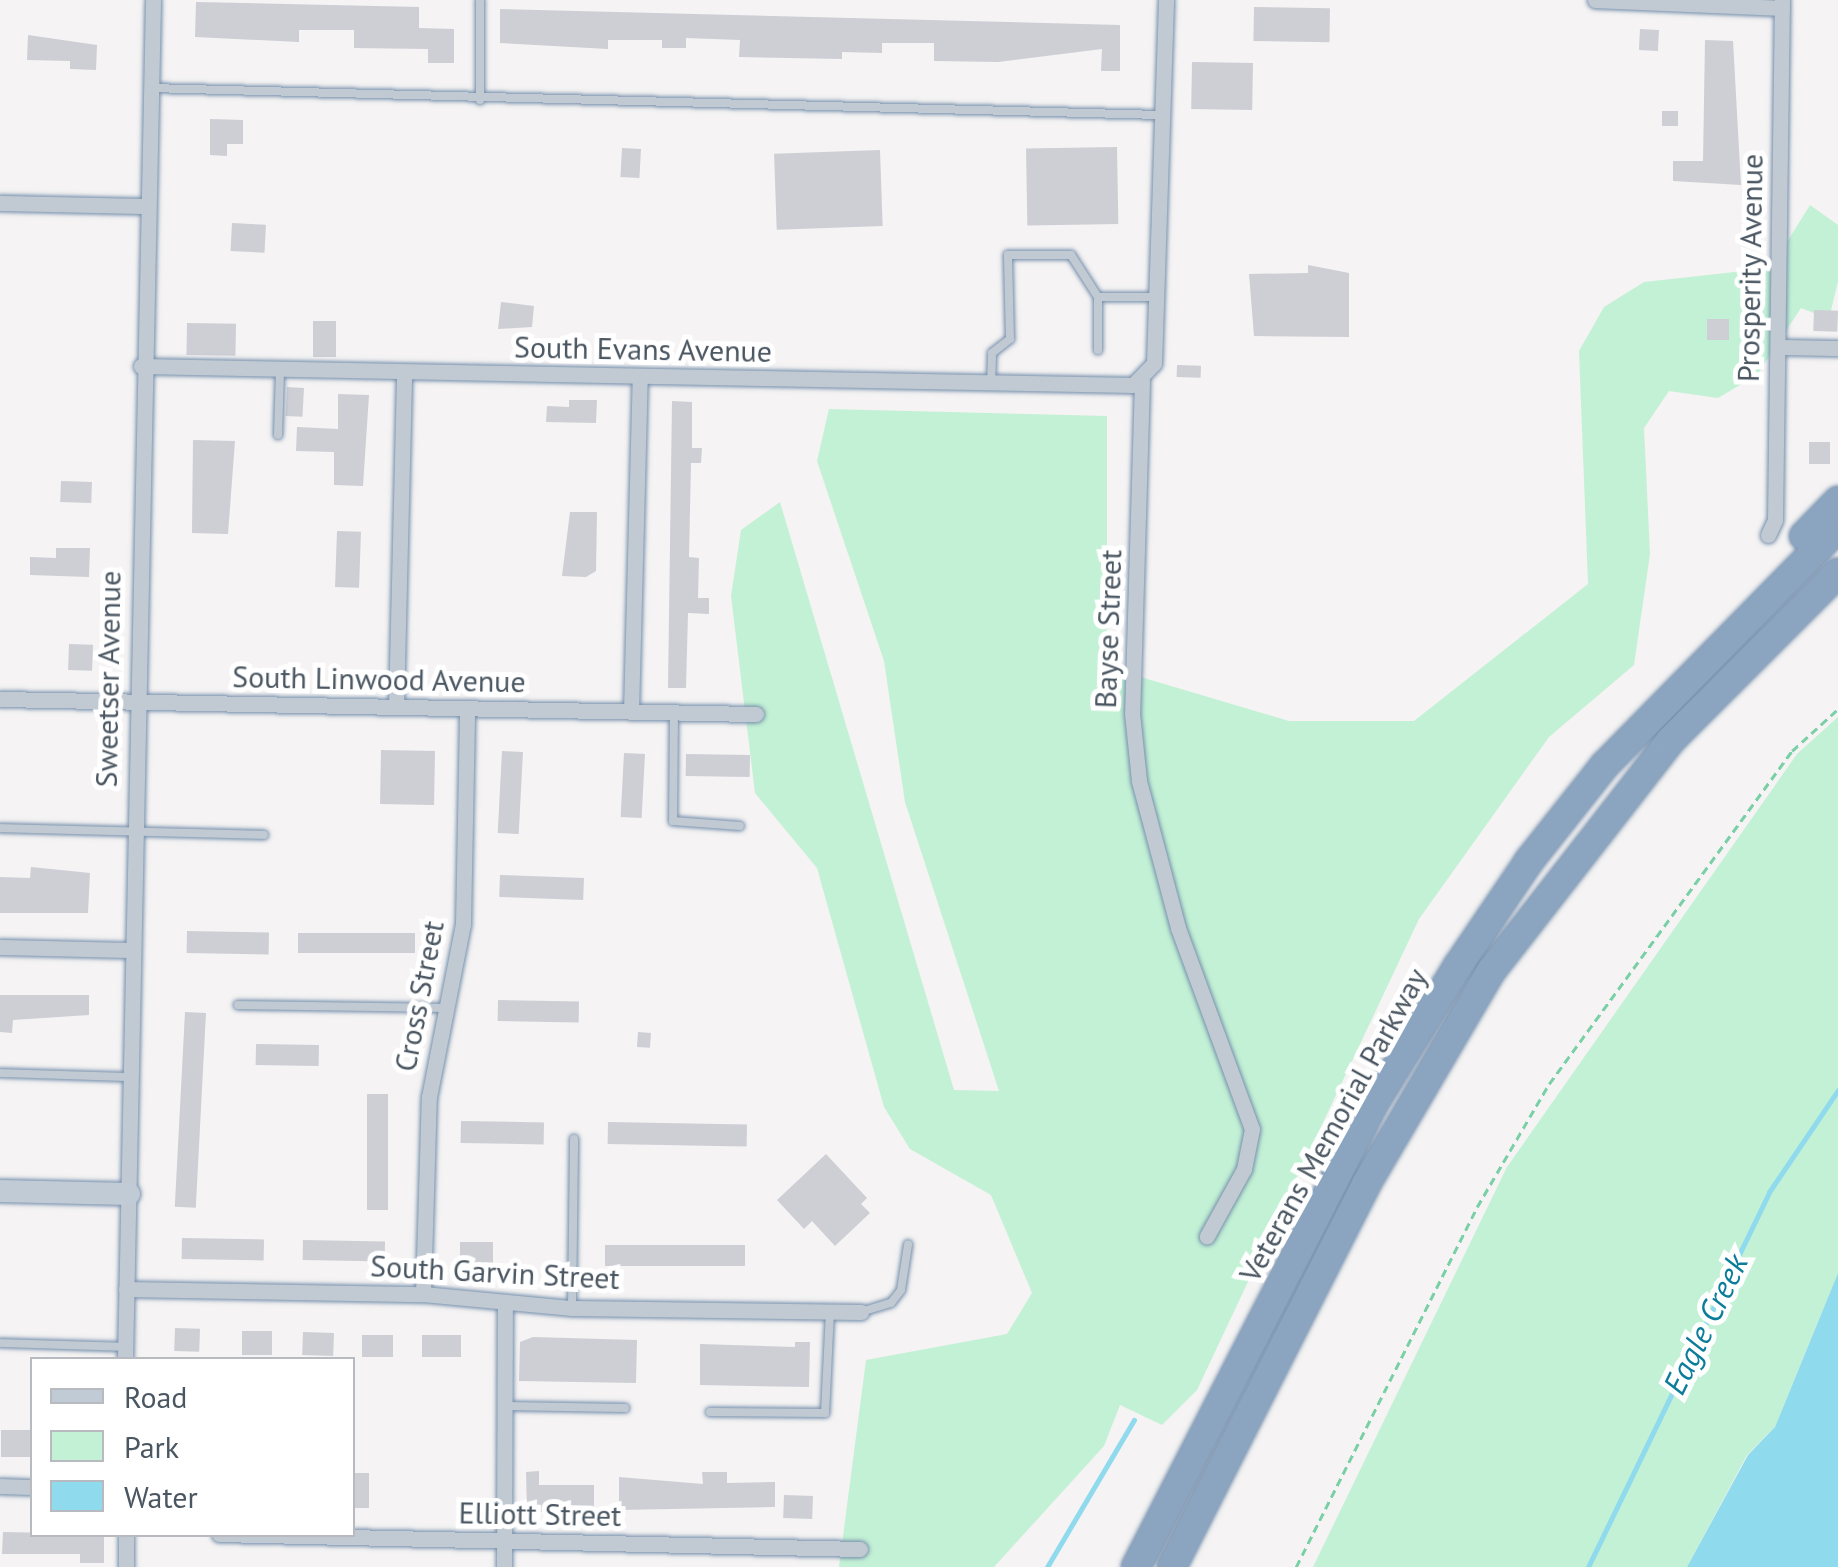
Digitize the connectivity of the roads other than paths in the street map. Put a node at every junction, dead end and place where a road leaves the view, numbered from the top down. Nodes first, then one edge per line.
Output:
1 (153, 0) edge
2 (480, 0) edge
3 (1166, 0) edge
4 (1595, 0) edge
5 (1782, 4) edge
6 (150, 88) junction
7 (480, 100) junction
8 (1161, 115) junction
9 (0, 203) edge
10 (145, 206) junction
11 (1098, 297) junction
12 (1156, 297) junction
13 (1778, 347) junction
14 (1838, 348) edge
15 (1098, 350) dead end
16 (141, 366) junction
17 (280, 370) junction
18 (404, 372) junction
19 (640, 378) junction
20 (1142, 381) junction
21 (992, 385) junction
22 (278, 435) dead end
23 (1838, 501) edge
24 (1838, 528) edge
25 (1768, 535) dead end
26 (1838, 573) edge
27 (0, 698) edge
28 (136, 701) junction
29 (396, 706) junction
30 (467, 709) junction
31 (631, 712) junction
32 (674, 714) junction
33 (756, 714) dead end
34 (1604, 766) junction
35 (740, 826) dead end
36 (0, 828) edge
37 (133, 832) junction
38 (264, 835) dead end
39 (0, 948) edge
40 (131, 950) junction
41 (238, 1006) dead end
42 (450, 1008) junction
43 (0, 1073) edge
44 (130, 1077) junction
45 (574, 1139) dead end
46 (0, 1191) edge
47 (128, 1194) junction
48 (1207, 1236) dead end
49 (908, 1244) dead end
50 (126, 1290) junction
51 (423, 1294) junction
52 (505, 1305) junction
53 (572, 1308) junction
54 (830, 1312) junction
55 (861, 1312) joint
56 (0, 1343) edge
57 (125, 1353) edge
58 (505, 1406) junction
59 (625, 1408) dead end
60 (710, 1412) dead end
61 (0, 1486) edge
62 (30, 1487) edge
63 (126, 1537) edge
64 (342, 1537) edge
65 (505, 1541) junction
66 (860, 1549) dead end
67 (126, 1567) edge
68 (504, 1567) edge
69 (1136, 1567) edge
70 (1172, 1567) edge

1 - 6 street, Sweetser Avenue
2 - 7 lane
3 - 8 street, Bayse Street
4 - 5 street
5 - 13 street, Prosperity Avenue
6 - 7 lane
6 - 10 street, Sweetser Avenue
7 - 8 lane
8 - 12 street, Bayse Street
9 - 10 street
10 - 16 street, Sweetser Avenue
11 - 12 lane
11 - 15 lane
11 - 21 lane
12 - 20 street, Bayse Street
13 - 14 street
13 - 25 street, Prosperity Avenue
16 - 17 street, South Evans Avenue
16 - 28 street, Sweetser Avenue
17 - 18 street, South Evans Avenue
17 - 22 lane
18 - 19 street, South Evans Avenue
18 - 29 street
19 - 21 street, South Evans Avenue
19 - 31 street
20 - 21 street, South Evans Avenue
20 - 48 street, Bayse Street
23 - 34 highway
24 - 34 highway, Veterans Memorial Parkway
26 - 70 highway, Veterans Memorial Parkway
27 - 28 street, South Linwood Avenue
28 - 29 street, South Linwood Avenue
28 - 37 street, Sweetser Avenue
29 - 30 street, South Linwood Avenue
30 - 31 street, South Linwood Avenue
30 - 42 street, Cross Street
31 - 32 street, South Linwood Avenue
32 - 33 street, South Linwood Avenue
32 - 35 lane
34 - 69 highway, Veterans Memorial Parkway
36 - 37 lane
37 - 38 lane
37 - 40 street, Sweetser Avenue
39 - 40 street
40 - 44 street, Sweetser Avenue
41 - 42 lane
42 - 51 street, Cross Street
43 - 44 lane
44 - 47 street, Sweetser Avenue
45 - 53 lane
46 - 47 street
47 - 50 street, Sweetser Avenue
49 - 55 lane
50 - 51 street, South Garvin Street
50 - 57 street, Sweetser Avenue
51 - 52 street, South Garvin Street
52 - 53 street, South Garvin Street
52 - 58 street
53 - 54 street, South Garvin Street
54 - 55 street, South Garvin Street
54 - 60 lane
56 - 57 lane
58 - 59 lane
58 - 65 street
61 - 62 street
63 - 67 street
64 - 65 street, Elliott Street
65 - 66 street, Elliott Street
65 - 68 street

